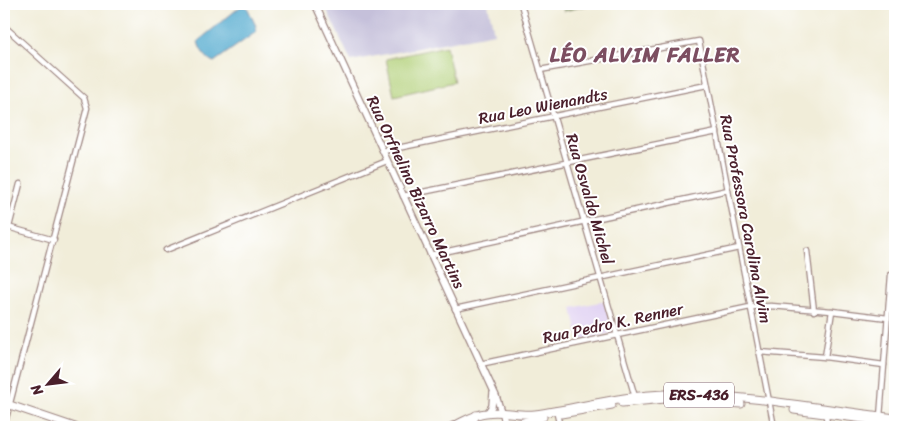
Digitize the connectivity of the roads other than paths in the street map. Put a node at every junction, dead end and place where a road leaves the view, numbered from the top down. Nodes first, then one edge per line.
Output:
1 (315, 4) edge
2 (521, 4) edge
3 (4, 26) edge
4 (540, 70) junction
5 (707, 85) junction
6 (554, 116) junction
7 (716, 132) junction
8 (383, 151) junction
9 (387, 161) junction
10 (567, 163) junction
11 (20, 184) dead end
12 (728, 190) junction
13 (403, 196) junction
14 (584, 222) junction
15 (6, 227) edge
16 (54, 240) junction
17 (739, 248) junction
18 (166, 250) dead end
19 (807, 251) dead end
20 (430, 255) junction
21 (891, 275) dead end
22 (600, 278) junction
23 (750, 307) junction
24 (455, 309) junction
25 (814, 311) junction
26 (832, 311) junction
27 (888, 318) junction
28 (617, 335) junction
29 (759, 352) junction
30 (825, 357) junction
31 (480, 364) junction
32 (884, 365) junction
33 (493, 391) junction
34 (635, 399) junction
35 (7, 404) edge
36 (769, 404) junction
37 (488, 412) junction
38 (556, 412) junction
39 (502, 413) junction
40 (826, 414) junction
41 (476, 415) junction
42 (880, 418) junction
43 (895, 418) edge
44 (871, 421) edge
45 (895, 423) edge
46 (4, 426) edge
47 (75, 427) edge
48 (452, 427) edge
49 (473, 427) edge
50 (505, 427) edge
51 (560, 427) edge
52 (774, 427) edge
53 (827, 427) edge

1 - 8 street, Rua Orfnelino Bizarro Martins
2 - 4 street, Rua Osvaldo Michel
3 - 16 street
4 - 5 street, Rua Professora Carolina Alvim
4 - 6 street, Rua Osvaldo Michel
5 - 6 street, Rua Leo Wienandts
5 - 7 street, Rua Professora Carolina Alvim
6 - 8 street, Rua Leo Wienandts
6 - 10 street, Rua Osvaldo Michel
7 - 10 street
7 - 12 street, Rua Professora Carolina Alvim
8 - 9 street, Rua Orfnelino Bizarro Martins
9 - 13 street, Rua Orfnelino Bizarro Martins
9 - 18 street
10 - 13 street
10 - 14 street, Rua Osvaldo Michel
11 - 15 street
12 - 14 street
12 - 17 street, Rua Professora Carolina Alvim
13 - 20 street, Rua Orfnelino Bizarro Martins
14 - 20 street
14 - 22 street, Rua Osvaldo Michel
15 - 16 street
16 - 35 street
17 - 22 street
17 - 23 street, Rua Professora Carolina Alvim
19 - 25 street
20 - 24 street, Rua Orfnelino Bizarro Martins
21 - 27 street
22 - 24 street
22 - 28 street, Rua Osvaldo Michel
23 - 25 street, Rua Pedro K. Renner
23 - 28 street, Rua Pedro K. Renner
23 - 29 street, Rua Professora Carolina Alvim
24 - 31 street, Rua Orfnelino Bizarro Martins
25 - 26 street, Rua Pedro K. Renner
26 - 27 street, Rua Pedro K. Renner
26 - 30 street
27 - 32 street
28 - 31 street, Rua Pedro K. Renner
28 - 34 street, Rua Osvaldo Michel
29 - 30 street
29 - 36 street, Rua Professora Carolina Alvim
30 - 32 street
31 - 33 street, Rua Orfnelino Bizarro Martins
32 - 42 street
33 - 37 street
33 - 39 street, Rua Orfnelino Bizarro Martins
34 - 36 main road, ERS-436
34 - 38 main road, ERS-436
35 - 46 street
35 - 47 main road
36 - 40 main road, ERS-436
36 - 44 main road, ERS-436
36 - 52 street, Rua Professora Carolina Alvim
37 - 39 main road, ERS-436
37 - 41 main road, ERS-436
38 - 39 main road, ERS-436
38 - 50 main road, ERS-436
38 - 51 street
39 - 50 street, Rua Orfnelino Bizarro Martins
40 - 44 main road, ERS-436
40 - 53 street
41 - 48 main road, ERS-436
41 - 49 main road
42 - 43 main road, ERS-436
42 - 44 main road, ERS-436
42 - 45 main road, ERS-436

